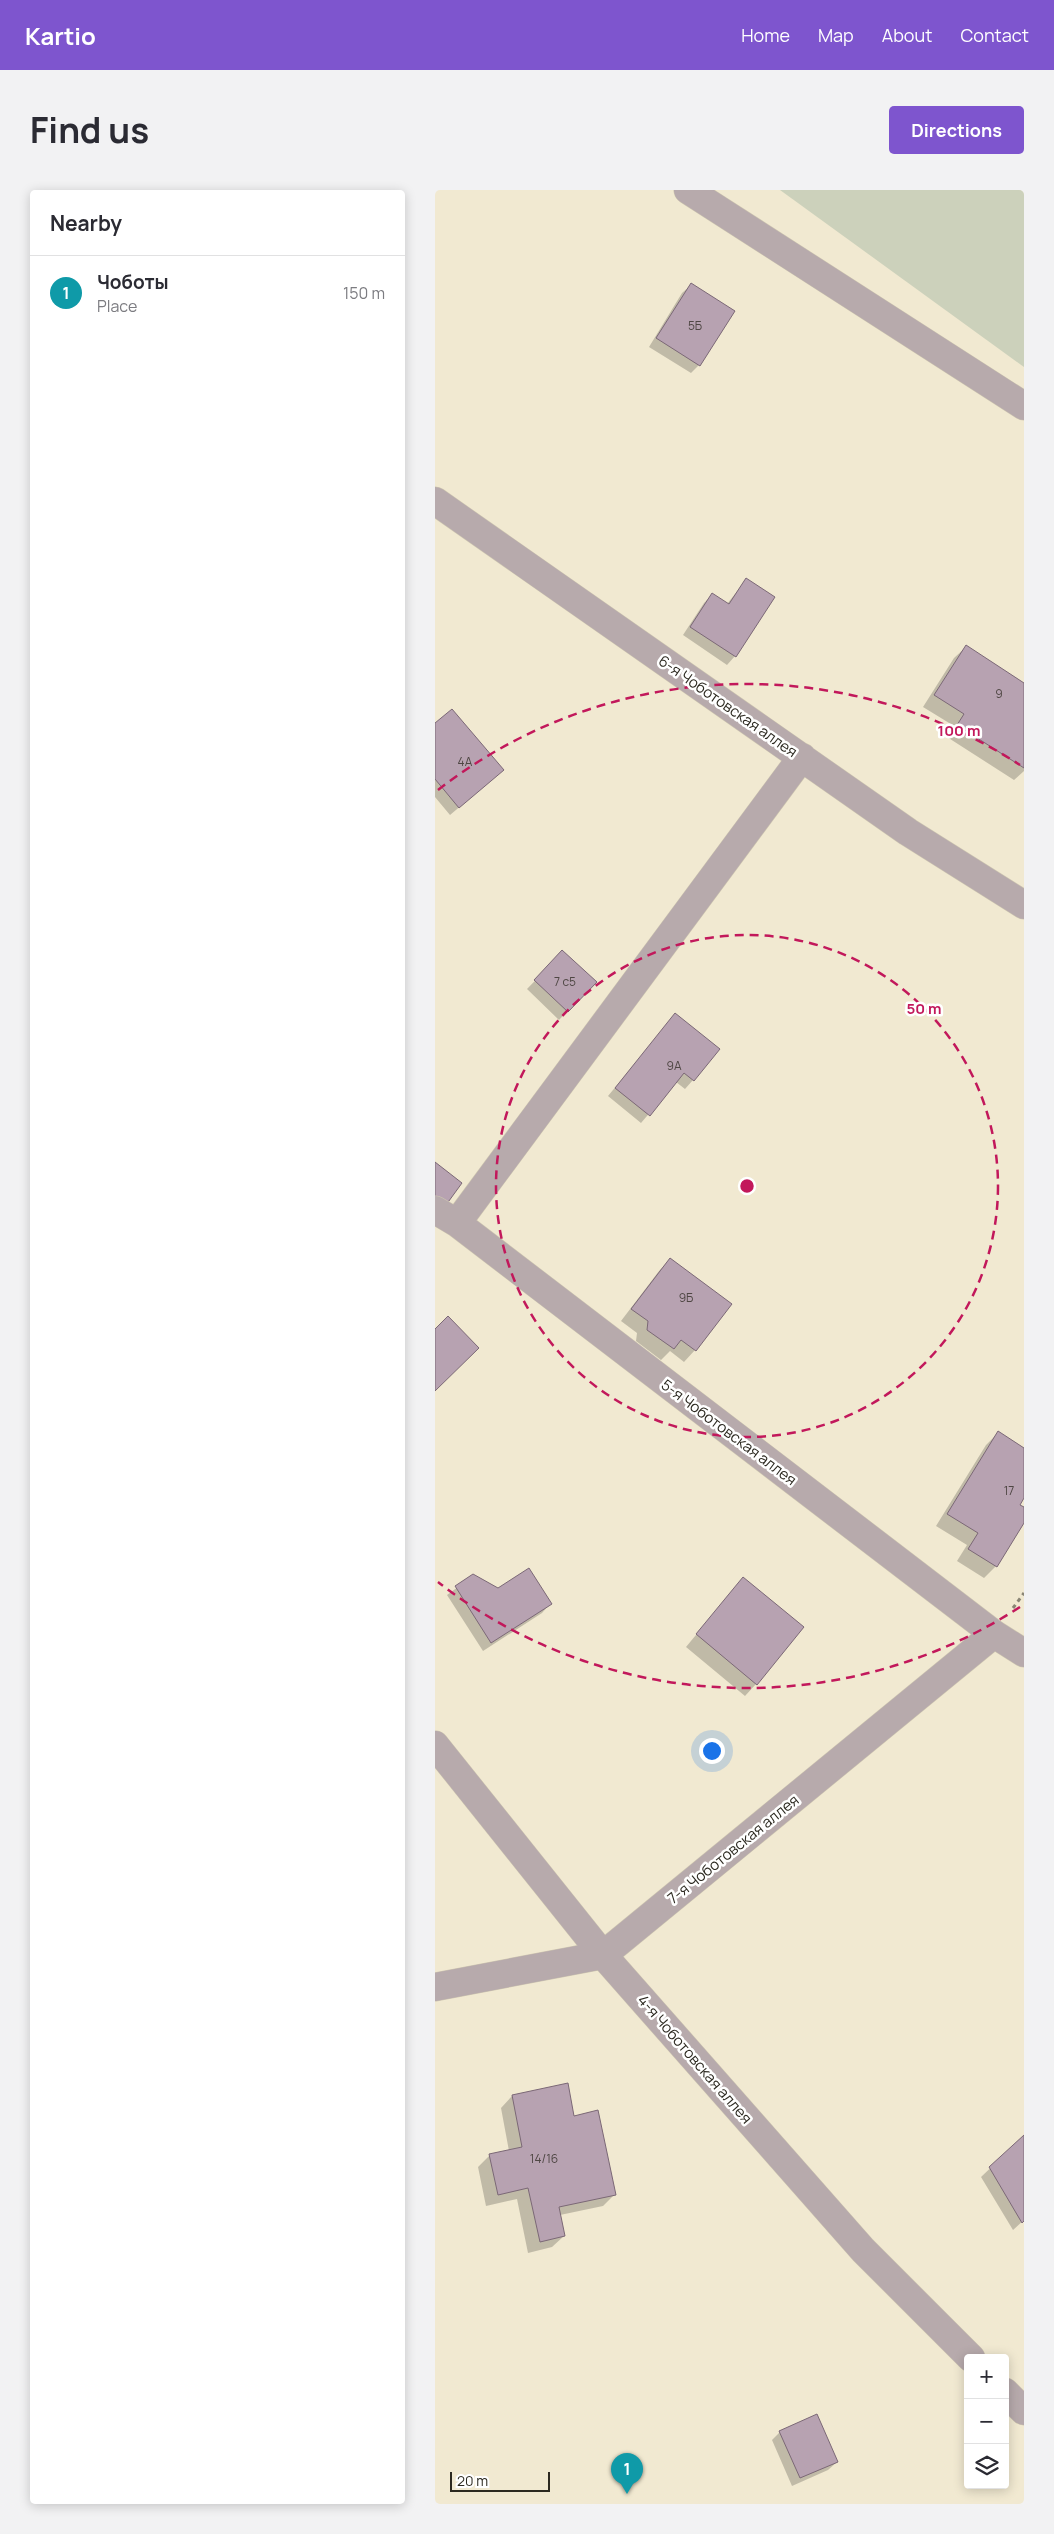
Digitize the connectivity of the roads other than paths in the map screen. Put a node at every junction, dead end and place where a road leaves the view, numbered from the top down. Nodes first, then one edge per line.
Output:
1 (688, 190) edge
2 (1024, 406) edge
3 (435, 501) edge
4 (802, 757) junction
5 (1024, 905) edge
6 (446, 1216) edge
7 (995, 1634) junction
8 (1024, 1653) edge
9 (435, 1745) edge
10 (603, 1955) junction
11 (435, 1987) edge
12 (967, 2354) edge
13 (1009, 2396) edge
14 (1024, 2411) edge

1 - 2 street
3 - 4 street, 6-я Чоботовская аллея
4 - 5 street, 6-я Чоботовская аллея
4 - 6 street
6 - 7 street, 5-я Чоботовская аллея
7 - 8 street, 5-я Чоботовская аллея
7 - 10 street, 7-я Чоботовская аллея
9 - 10 street, 4-я Чоботовская аллея
10 - 11 street, 7-я Чоботовская аллея
10 - 12 street, 4-я Чоботовская аллея
13 - 14 street

